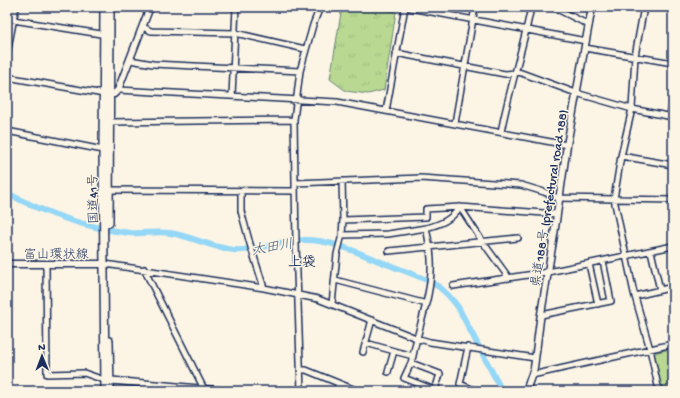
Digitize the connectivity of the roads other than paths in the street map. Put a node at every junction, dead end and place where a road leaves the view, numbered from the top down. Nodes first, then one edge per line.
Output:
1 (16, 7) edge
2 (104, 7) edge
3 (110, 7) edge
4 (150, 7) edge
5 (236, 7) edge
6 (320, 7) edge
7 (405, 7) edge
8 (475, 7) edge
9 (531, 7) edge
10 (553, 7) edge
11 (592, 7) edge
12 (644, 7) edge
13 (7, 18) edge
14 (13, 20) junction
15 (473, 20) junction
16 (589, 25) junction
17 (143, 28) junction
18 (527, 30) junction
19 (235, 33) junction
20 (107, 35) junction
21 (585, 44) junction
22 (305, 49) junction
23 (396, 53) junction
24 (7, 54) edge
25 (635, 56) junction
26 (130, 60) junction
27 (673, 63) edge
28 (464, 66) junction
29 (233, 68) junction
30 (300, 71) junction
31 (516, 72) junction
32 (7, 77) edge
33 (118, 90) junction
34 (576, 93) junction
35 (106, 94) junction
36 (232, 96) junction
37 (296, 100) junction
38 (673, 100) edge
39 (632, 110) junction
40 (386, 111) junction
41 (672, 117) edge
42 (294, 120) junction
43 (109, 122) junction
44 (455, 123) junction
45 (7, 131) edge
46 (501, 132) junction
47 (566, 145) junction
48 (103, 150) junction
49 (621, 156) junction
50 (673, 165) edge
51 (342, 181) junction
52 (295, 183) junction
53 (106, 190) junction
54 (241, 191) junction
55 (295, 191) junction
56 (558, 198) junction
57 (614, 199) junction
58 (673, 200) edge
59 (460, 207) junction
60 (557, 214) junction
61 (343, 220) junction
62 (426, 228) junction
63 (342, 235) junction
64 (518, 238) dead end
65 (482, 241) junction
66 (429, 246) junction
67 (673, 246) edge
68 (389, 251) dead end
69 (651, 251) junction
70 (626, 256) junction
71 (602, 261) junction
72 (7, 264) edge
73 (46, 264) junction
74 (107, 264) junction
75 (589, 264) junction
76 (144, 269) junction
77 (548, 272) junction
78 (509, 278) junction
79 (335, 280) junction
80 (453, 286) dead end
81 (673, 287) edge
82 (264, 288) junction
83 (660, 290) junction
84 (299, 295) junction
85 (635, 296) junction
86 (332, 304) junction
87 (427, 304) junction
88 (598, 304) junction
89 (541, 315) junction
90 (372, 320) junction
91 (416, 338) junction
92 (366, 343) junction
93 (673, 344) edge
94 (468, 347) junction
95 (650, 349) junction
96 (394, 351) junction
97 (363, 352) dead end
98 (413, 356) junction
99 (535, 358) junction
100 (411, 363) junction
101 (300, 370) junction
102 (388, 372) dead end
103 (532, 375) junction
104 (107, 380) junction
105 (339, 384) junction
106 (205, 390) edge
107 (104, 391) edge
108 (110, 391) edge
109 (226, 391) edge
110 (301, 391) edge
111 (336, 391) edge
112 (358, 391) edge
113 (436, 391) edge
114 (476, 391) edge
115 (526, 391) edge
116 (659, 391) edge

1 - 14 street
2 - 20 highway, 国道41号
3 - 20 highway, 国道41号
4 - 17 main road
5 - 19 street
6 - 22 street
7 - 15 street
7 - 23 street
8 - 15 street
9 - 18 street
10 - 16 street
11 - 16 main road, 県道188号 (prefectural road 188)
12 - 25 street
13 - 14 street
14 - 20 street
14 - 24 street
15 - 18 street
15 - 28 street
16 - 21 main road, 県道188号 (prefectural road 188)
17 - 19 street
17 - 26 main road
18 - 21 street
18 - 31 street
19 - 22 street
19 - 29 street
20 - 35 highway, 国道41号
21 - 25 street
21 - 34 main road, 県道188号 (prefectural road 188)
22 - 30 street
23 - 28 street
23 - 40 street
25 - 27 street
25 - 39 street
26 - 29 street
26 - 33 main road
28 - 31 street
28 - 44 street
29 - 30 street
29 - 36 street
30 - 37 street
31 - 34 street
31 - 46 street
32 - 35 street
33 - 35 main road
33 - 36 street
34 - 39 street
34 - 47 main road, 県道188号 (prefectural road 188)
35 - 43 highway, 国道41号
35 - 48 highway, 国道41号
36 - 37 street
37 - 40 street
37 - 42 street
38 - 41 street
39 - 41 street
39 - 49 street
40 - 44 street
42 - 43 street
42 - 52 street
43 - 53 highway, 国道41号
44 - 46 street
45 - 48 street
46 - 47 street
47 - 56 main road, 県道188号 (prefectural road 188)
48 - 53 highway, 国道41号
49 - 50 street
49 - 57 street
51 - 52 street
51 - 56 street
51 - 61 street
52 - 55 street
53 - 54 street
53 - 74 highway, 国道41号
54 - 55 street
54 - 82 street
55 - 84 street
56 - 57 street
56 - 60 main road, 県道188号 (prefectural road 188)
57 - 58 street
57 - 70 street
59 - 60 street
59 - 61 street
59 - 62 street
59 - 65 street
60 - 77 main road, 県道188号 (prefectural road 188)
61 - 63 street
62 - 63 street
62 - 66 street
63 - 79 street
64 - 65 street
65 - 66 street
65 - 78 street
66 - 68 street
66 - 87 street
67 - 69 street
69 - 70 street
69 - 83 street
70 - 71 street
70 - 85 street
71 - 75 street
71 - 88 street
72 - 73 main road, 富山環状線
73 - 74 main road, 富山環状線
73 - 104 street
74 - 76 street
74 - 104 highway, 国道41号
75 - 77 street
75 - 88 street
76 - 82 street
76 - 106 street
77 - 78 street
77 - 89 main road, 県道188号 (prefectural road 188)
78 - 80 street
79 - 86 street
79 - 87 street
81 - 83 street
82 - 84 street
83 - 85 street
84 - 86 street
84 - 101 street
85 - 95 street
86 - 90 street
87 - 91 street
88 - 89 street
89 - 99 main road, 県道188号 (prefectural road 188)
90 - 91 street
90 - 92 street
91 - 94 street
91 - 98 street
92 - 96 street
92 - 97 street
93 - 95 street
94 - 99 street
94 - 114 street
95 - 103 street
95 - 116 street
96 - 98 street
96 - 102 street
98 - 100 street
99 - 103 main road, 県道188号 (prefectural road 188)
100 - 113 street
100 - 113 street
101 - 105 street
101 - 110 street
103 - 115 main road, 県道188号 (prefectural road 188)
104 - 106 main road
104 - 107 highway, 国道41号
104 - 108 highway, 国道41号
105 - 111 street
105 - 112 street
106 - 109 main road

